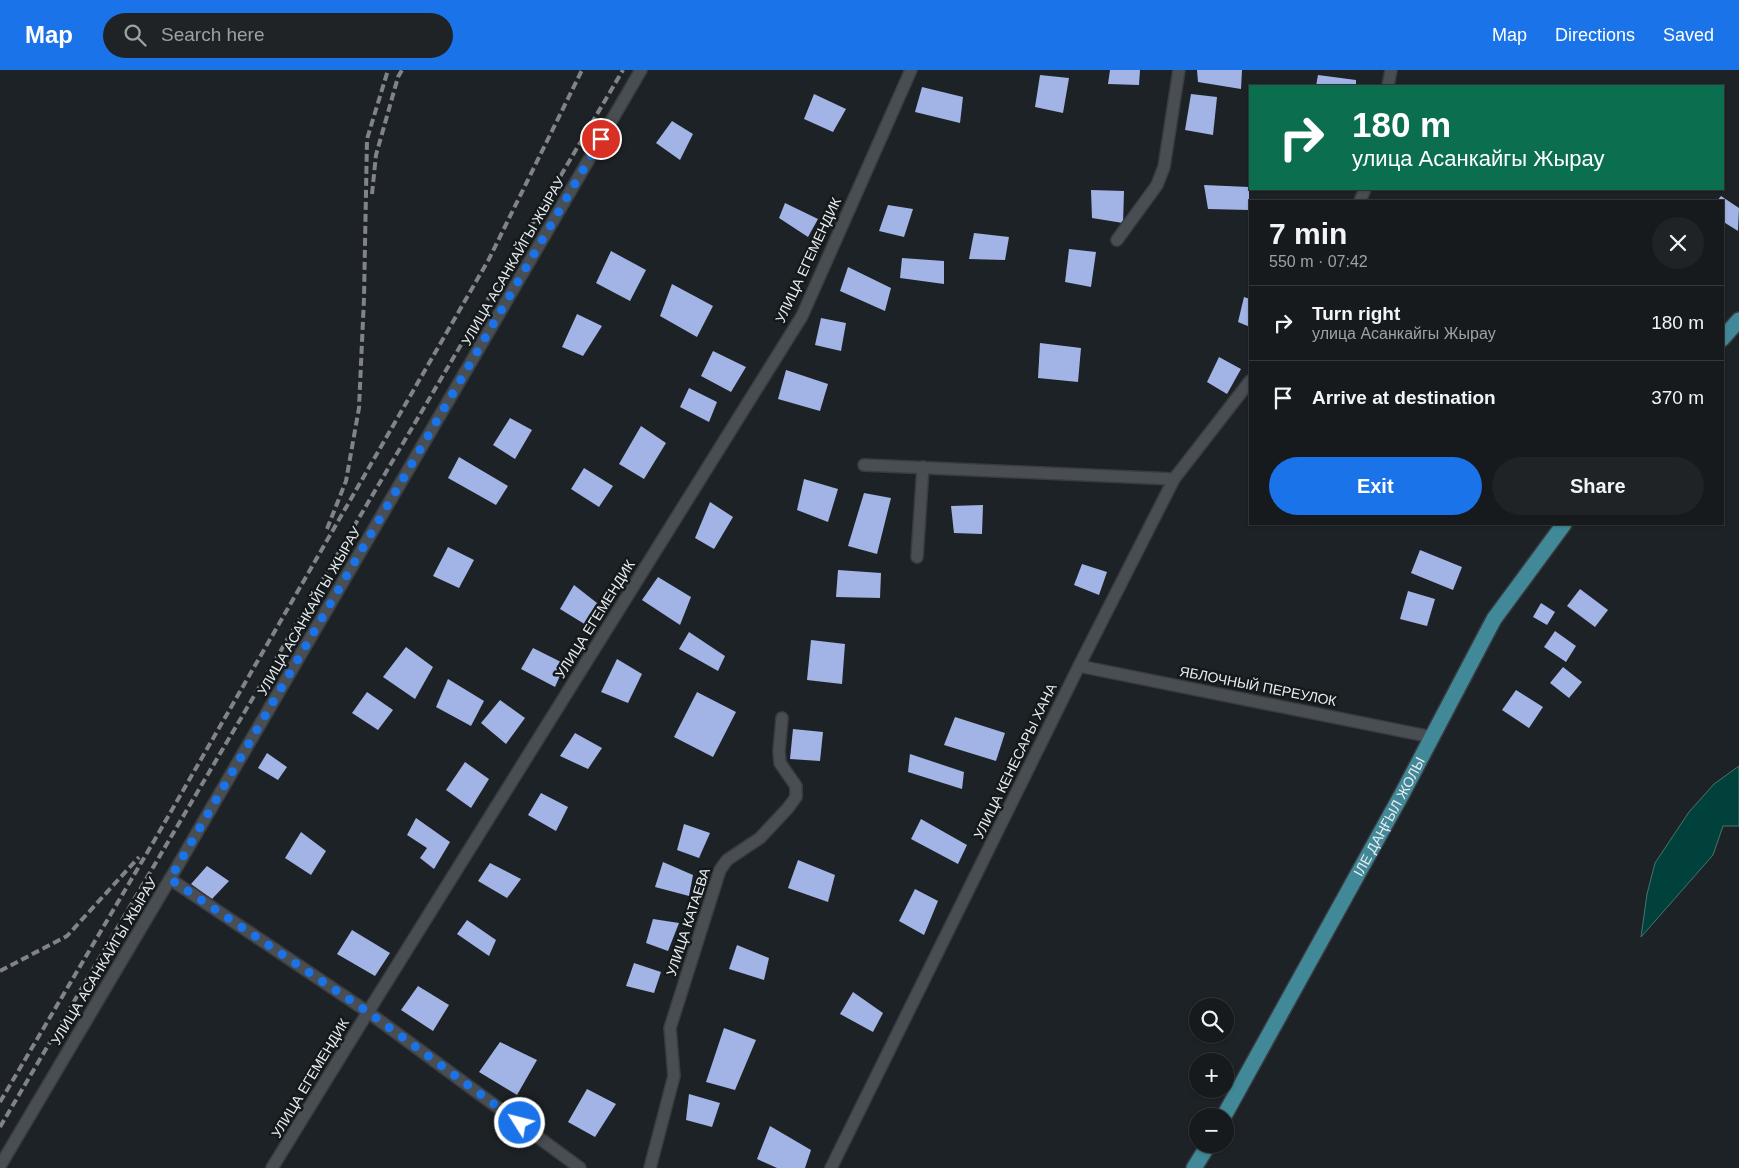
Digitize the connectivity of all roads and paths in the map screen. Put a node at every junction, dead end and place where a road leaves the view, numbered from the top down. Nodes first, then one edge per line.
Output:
1 (641, 70) edge
2 (911, 70) edge
3 (1179, 70) edge
4 (1391, 70) edge
5 (1388, 85) edge
6 (1117, 240) dead end
7 (1739, 320) edge
8 (1724, 337) edge
9 (1249, 382) edge
10 (864, 465) dead end
11 (923, 467) junction
12 (1174, 479) junction
13 (1563, 525) edge
14 (917, 557) dead end
15 (1079, 666) junction
16 (782, 718) dead end
17 (1432, 736) junction
18 (170, 879) junction
19 (368, 1012) junction
20 (1228, 1108) edge
21 (1203, 1153) edge
22 (0, 1166) edge
23 (272, 1168) edge
24 (580, 1168) edge
25 (650, 1168) edge
26 (832, 1168) edge
27 (1194, 1168) edge

1 - 18 street, УЛИЦА АСАНКАЙГЫ ЖЫРАУ
2 - 19 street, УЛИЦА ЕГЕМЕНДИК
3 - 6 street
4 - 5 street
7 - 8 main road
9 - 12 street, УЛИЦА КЕНЕСАРЫ ХАНА
10 - 11 street
11 - 12 street
11 - 14 street
12 - 15 street, УЛИЦА КЕНЕСАРЫ ХАНА
13 - 17 main road, ІЛЕ ДАҢҒЫЛ ЖОЛЫ
15 - 17 street, ЯБЛОЧНЫЙ ПЕРЕУЛОК
15 - 26 street, УЛИЦА КЕНЕСАРЫ ХАНА
16 - 25 street, УЛИЦА КАТАЕВА
17 - 20 main road, ІЛЕ ДАҢҒЫЛ ЖОЛЫ
18 - 19 street
18 - 22 street, УЛИЦА АСАНКАЙГЫ ЖЫРАУ
19 - 23 street, УЛИЦА ЕГЕМЕНДИК
19 - 24 street
21 - 27 main road

